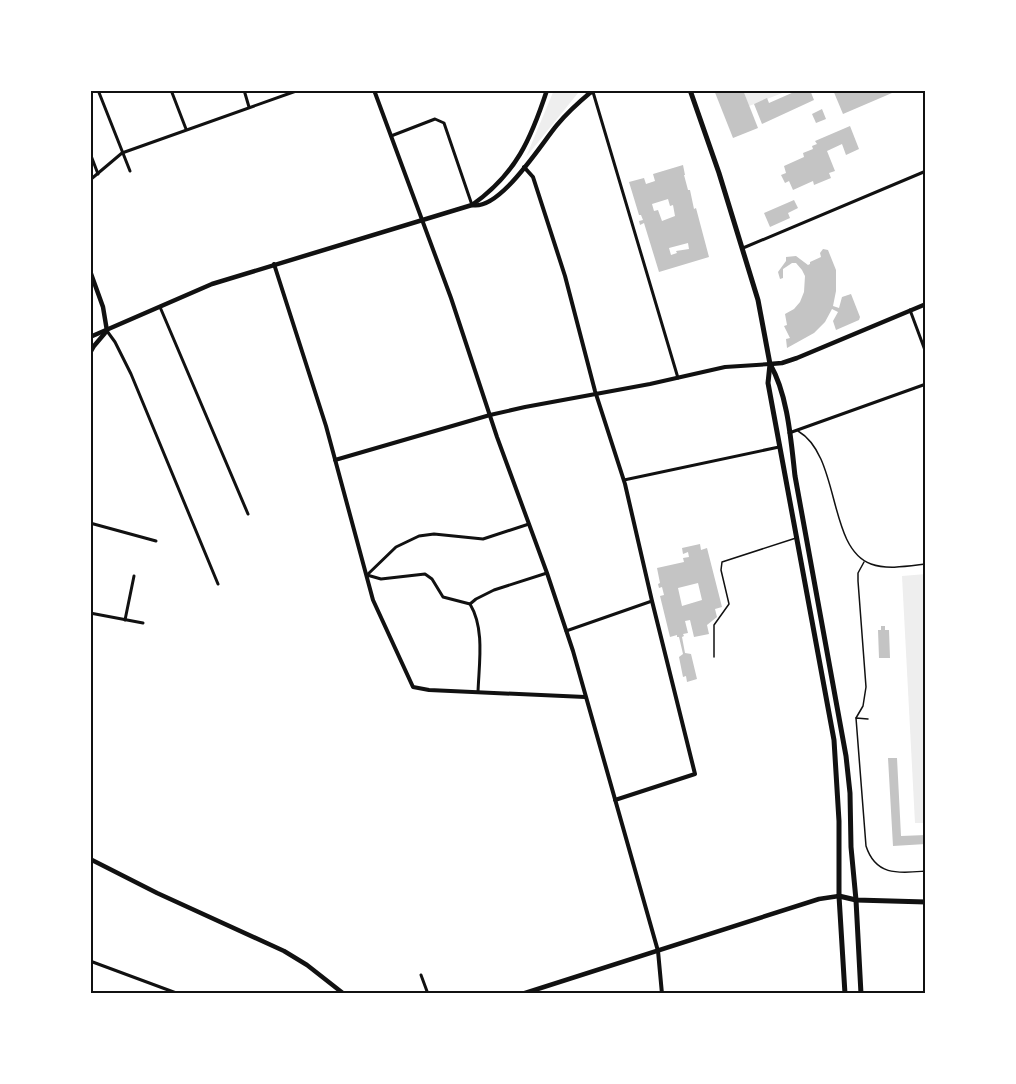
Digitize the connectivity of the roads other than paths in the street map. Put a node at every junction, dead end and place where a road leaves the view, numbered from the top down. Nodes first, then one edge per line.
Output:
1 (98, 90) edge
2 (171, 90) edge
3 (244, 90) edge
4 (299, 90) edge
5 (374, 90) edge
6 (547, 90) edge
7 (690, 90) edge
8 (590, 91) edge
9 (249, 107) junction
10 (186, 129) junction
11 (391, 136) junction
12 (90, 153) edge
13 (122, 153) junction
14 (524, 167) junction
15 (130, 171) dead end
16 (926, 171) edge
17 (98, 174) junction
18 (90, 180) edge
19 (472, 205) junction
20 (422, 220) junction
21 (743, 248) junction
22 (274, 264) junction
23 (90, 271) edge
24 (926, 304) edge
25 (160, 307) junction
26 (910, 310) junction
27 (107, 331) junction
28 (90, 337) edge
29 (90, 353) edge
30 (926, 353) edge
31 (770, 364) junction
32 (678, 378) junction
33 (926, 384) edge
34 (596, 393) junction
35 (490, 415) junction
36 (797, 430) junction
37 (789, 433) junction
38 (781, 447) junction
39 (335, 460) junction
40 (624, 480) junction
41 (248, 514) dead end
42 (90, 523) edge
43 (529, 524) junction
44 (797, 538) junction
45 (156, 541) dead end
46 (865, 561) junction
47 (926, 564) edge
48 (547, 573) junction
49 (134, 576) dead end
50 (367, 576) junction
51 (218, 584) dead end
52 (652, 601) junction
53 (470, 604) junction
54 (90, 613) edge
55 (125, 620) junction
56 (143, 623) dead end
57 (566, 631) junction
58 (714, 657) dead end
59 (478, 692) junction
60 (585, 697) junction
61 (856, 718) junction
62 (868, 719) dead end
63 (850, 793) junction
64 (837, 794) junction
65 (615, 800) junction
66 (90, 859) edge
67 (926, 871) edge
68 (839, 896) junction
69 (856, 900) junction
70 (926, 902) edge
71 (658, 951) junction
72 (90, 961) edge
73 (421, 975) dead end
74 (179, 994) edge
75 (344, 994) edge
76 (428, 994) edge
77 (522, 994) edge
78 (662, 994) edge
79 (845, 994) edge
80 (861, 994) edge

1 - 13 street
2 - 10 street
3 - 9 street
4 - 9 street
5 - 11 street
6 - 19 main road
7 - 21 main road
8 - 14 main road
8 - 32 street
9 - 10 street
10 - 13 street
11 - 19 street
11 - 20 street
12 - 17 street
13 - 15 street
13 - 17 street
14 - 19 main road
14 - 34 street
16 - 21 street
17 - 18 street
19 - 20 main road
20 - 22 main road
20 - 35 street
21 - 31 main road
22 - 25 main road
22 - 39 street
23 - 27 main road
24 - 26 main road
25 - 27 main road
25 - 41 street
26 - 30 street
26 - 31 main road
27 - 28 main road
27 - 29 main road
27 - 51 street
31 - 32 street
31 - 37 main road
31 - 38 main road
32 - 34 street
33 - 36 street
34 - 35 street
34 - 40 street
35 - 39 street
35 - 43 street
36 - 37 street
36 - 46 lane
37 - 63 main road
38 - 40 street
38 - 44 main road
39 - 50 street
40 - 52 street
42 - 45 street
43 - 48 street
43 - 50 street
44 - 58 lane
44 - 64 main road
46 - 47 lane
46 - 61 lane
48 - 53 street
48 - 57 street
49 - 55 street
50 - 53 street
50 - 59 street
52 - 57 street
52 - 65 street
53 - 59 street
54 - 55 street
55 - 56 street
57 - 60 street
59 - 60 street
60 - 65 street
61 - 62 lane
61 - 67 lane
63 - 64 main road
63 - 69 main road
64 - 68 main road
65 - 71 street
66 - 75 main road
68 - 69 main road
68 - 71 main road
68 - 79 main road
69 - 70 main road
69 - 80 main road
71 - 77 main road
71 - 78 street
72 - 74 street
73 - 76 street

